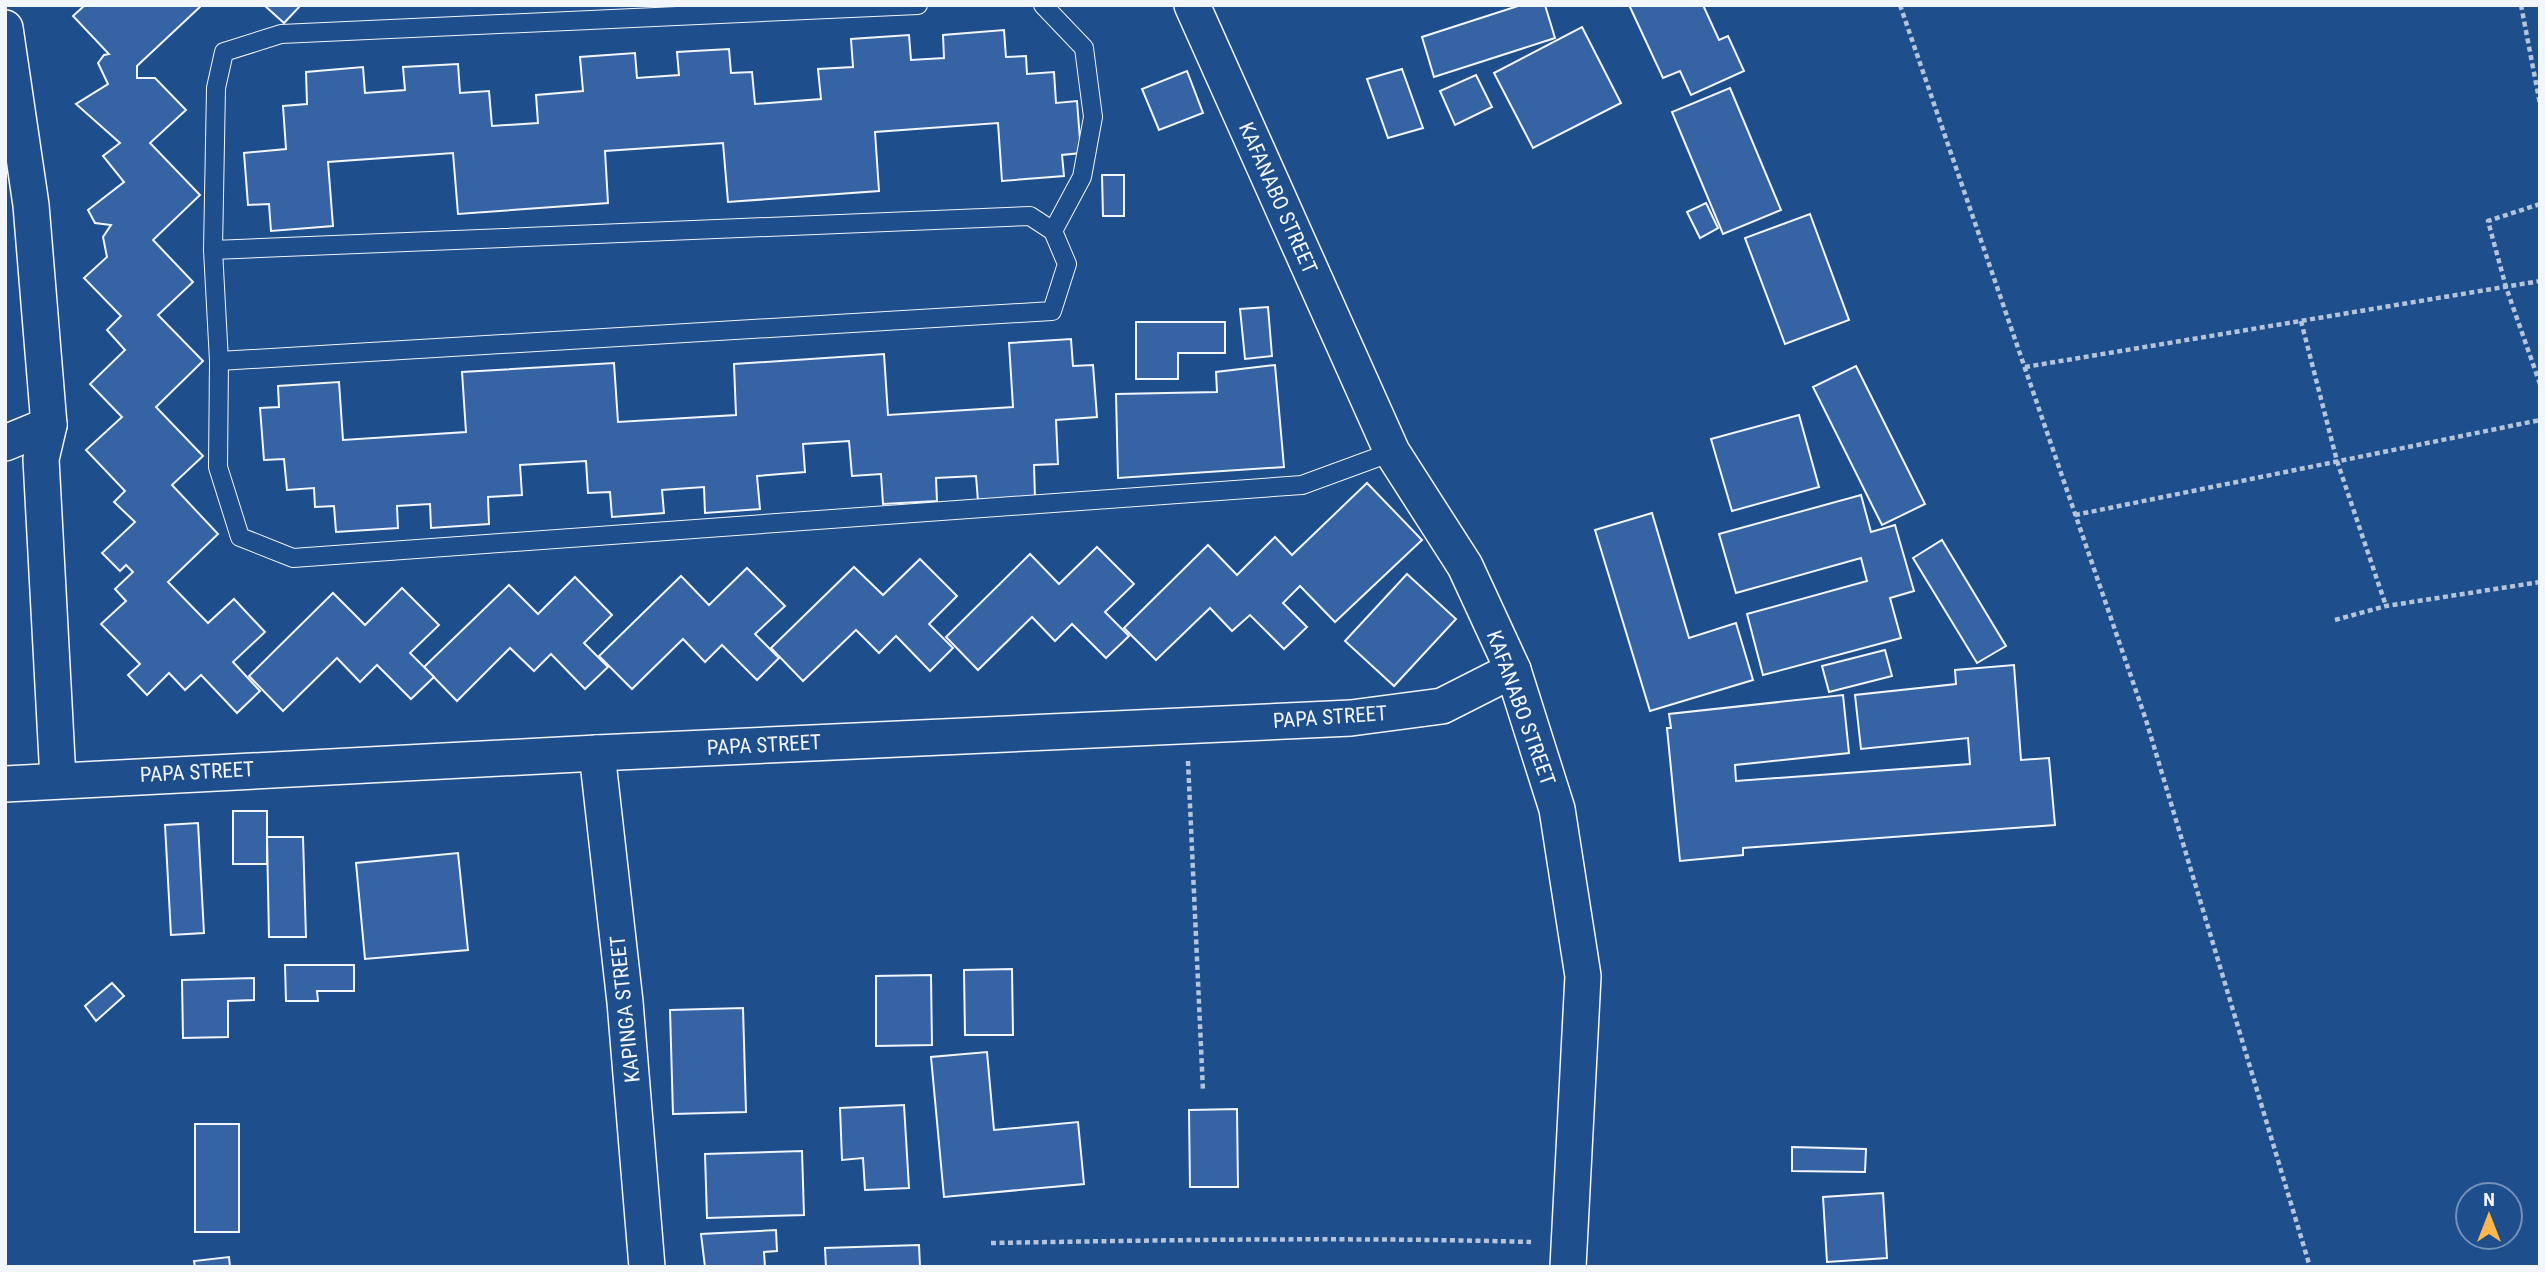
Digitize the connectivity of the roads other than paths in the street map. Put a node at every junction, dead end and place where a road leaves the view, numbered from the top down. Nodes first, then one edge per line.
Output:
1 (918, 5) edge
2 (1043, 5) edge
3 (1192, 5) edge
4 (5, 28) edge
5 (18, 200) edge
6 (1053, 231) junction
7 (213, 250) junction
8 (219, 361) junction
9 (50, 425) junction
10 (5, 443) edge
11 (1392, 452) junction
12 (1513, 670) junction
13 (597, 753) junction
14 (58, 779) junction
15 (5, 784) edge
16 (1569, 1255) edge
17 (646, 1267) edge

1 - 7 lane
2 - 6 lane
3 - 11 street, KAFANABO STREET
4 - 5 street
5 - 9 street
6 - 7 lane
6 - 8 lane
7 - 8 lane
8 - 11 lane
9 - 10 street
9 - 14 street
11 - 12 street, KAFANABO STREET
12 - 13 street, PAPA STREET
12 - 16 street, KAFANABO STREET
13 - 14 street, PAPA STREET
13 - 17 street, KAPINGA STREET
14 - 15 street, PAPA STREET

